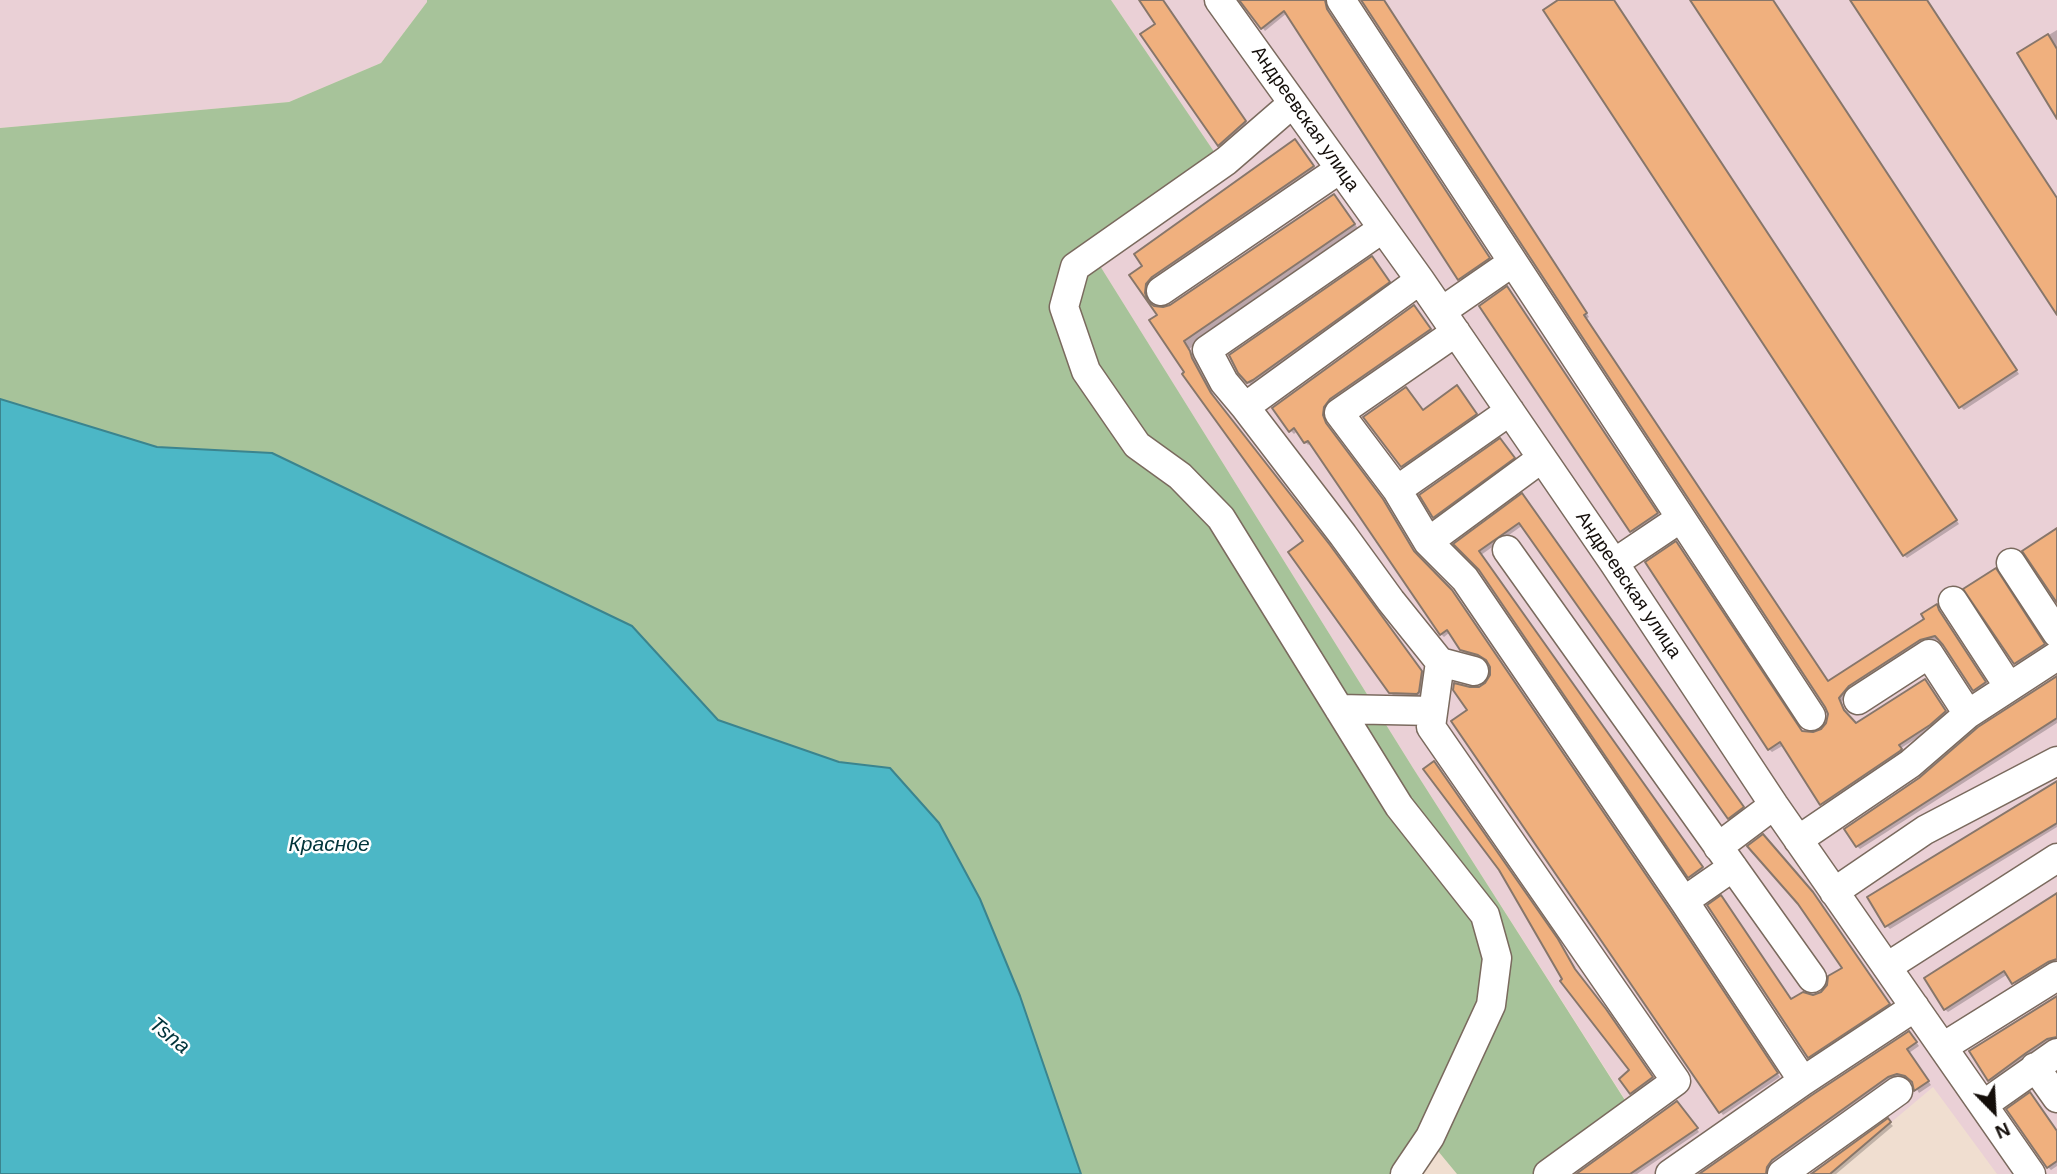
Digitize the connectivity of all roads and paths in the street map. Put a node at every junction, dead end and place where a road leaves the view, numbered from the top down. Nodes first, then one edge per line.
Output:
1 (1219, 0) edge
2 (1341, 0) edge
3 (1293, 103) junction
4 (1340, 169) junction
5 (1382, 229) junction
6 (1513, 262) junction
7 (1420, 280) junction
8 (1161, 291) dead end
9 (1449, 322) junction
10 (1245, 407) junction
11 (1510, 411) junction
12 (1542, 458) junction
13 (1397, 491) junction
14 (1681, 518) junction
15 (1428, 542) junction
16 (1507, 550) dead end
17 (1614, 563) junction
18 (2011, 563) dead end
19 (1953, 601) dead end
20 (2057, 633) edge
21 (2057, 656) edge
22 (1440, 662) junction
23 (1474, 671) dead end
24 (2009, 687) junction
25 (1858, 700) dead end
26 (1339, 709) junction
27 (1433, 710) junction
28 (1968, 714) junction
29 (1811, 716) dead end
30 (2057, 761) edge
31 (1774, 805) junction
32 (1798, 840) junction
33 (1726, 857) junction
34 (2057, 858) edge
35 (1835, 892) junction
36 (1684, 901) junction
37 (1887, 967) junction
38 (2057, 976) edge
39 (1812, 978) dead end
40 (1915, 1007) junction
41 (1943, 1047) junction
42 (2046, 1060) edge
43 (1802, 1081) junction
44 (1898, 1091) dead end
45 (2057, 1098) edge
46 (1983, 1105) junction
47 (1405, 1174) edge
48 (1548, 1174) edge
49 (1670, 1174) edge
50 (1782, 1174) edge
51 (2031, 1174) edge

1 - 3 street, Андреевская улица
2 - 6 street
3 - 4 street, Андреевская улица
3 - 26 street
4 - 5 street, Андреевская улица
4 - 8 street
5 - 7 street, Андреевская улица
5 - 10 street
6 - 9 street
6 - 14 street
7 - 9 street, Андреевская улица
7 - 10 street
9 - 11 street, Андреевская улица
9 - 13 street
10 - 22 street
11 - 12 street, Андреевская улица
11 - 13 street
12 - 15 street
12 - 17 street, Андреевская улица
13 - 15 street
14 - 17 street
14 - 29 street
15 - 36 street
16 - 33 street
17 - 31 street, Андреевская улица
18 - 20 street
19 - 24 street
21 - 24 street
22 - 23 street
22 - 27 street
24 - 28 street
25 - 28 street
26 - 27 street
26 - 47 street
27 - 48 street
28 - 32 street
30 - 35 street
31 - 32 street, Андреевская улица
31 - 33 street
32 - 35 street, Андреевская улица
33 - 36 street
33 - 39 street
34 - 37 street
35 - 37 street, Андреевская улица
36 - 43 street
37 - 40 street, Андреевская улица
38 - 41 street
40 - 41 street, Андреевская улица
40 - 43 street
41 - 46 street, Андреевская улица
42 - 45 street
42 - 46 street
43 - 49 street
44 - 50 street
46 - 51 street, Андреевская улица

